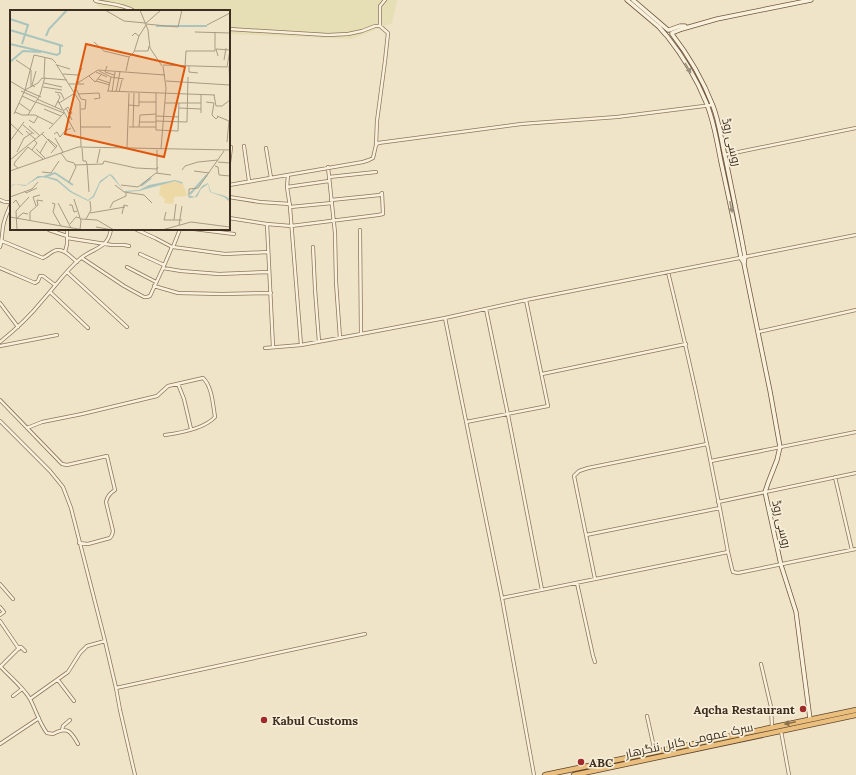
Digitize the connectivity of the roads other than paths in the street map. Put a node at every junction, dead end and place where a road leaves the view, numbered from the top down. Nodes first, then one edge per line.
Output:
1 (95, 0) edge
2 (385, 0) edge
3 (627, 0) edge
4 (633, 0) edge
5 (811, 0) edge
6 (132, 10) edge
7 (380, 26) junction
8 (230, 29) edge
9 (670, 32) junction
10 (666, 36) junction
11 (712, 105) junction
12 (707, 106) junction
13 (856, 128) edge
14 (376, 145) junction
15 (244, 146) dead end
16 (231, 147) dead end
17 (266, 148) dead end
18 (230, 155) edge
19 (724, 155) junction
20 (328, 168) junction
21 (376, 172) dead end
22 (288, 175) junction
23 (329, 177) junction
24 (271, 178) junction
25 (250, 181) junction
26 (329, 181) junction
27 (230, 185) edge
28 (287, 187) junction
29 (230, 197) edge
30 (0, 200) edge
31 (332, 201) junction
32 (10, 203) edge
33 (10, 206) edge
34 (290, 206) junction
35 (230, 218) edge
36 (334, 220) junction
37 (267, 224) junction
38 (291, 226) junction
39 (49, 230) edge
40 (67, 230) edge
41 (111, 230) edge
42 (137, 230) edge
43 (180, 230) edge
44 (202, 230) edge
45 (360, 230) dead end
46 (234, 234) dead end
47 (856, 235) edge
48 (67, 237) junction
49 (2, 241) junction
50 (105, 244) junction
51 (129, 246) dead end
52 (0, 247) edge
53 (172, 247) junction
54 (313, 247) dead end
55 (65, 252) junction
56 (268, 252) junction
57 (140, 254) dead end
58 (82, 258) junction
59 (743, 258) junction
60 (77, 262) junction
61 (127, 267) dead end
62 (164, 267) junction
63 (0, 268) edge
64 (67, 272) junction
65 (269, 272) junction
66 (668, 272) junction
67 (156, 282) junction
68 (55, 284) junction
69 (154, 286) junction
70 (50, 292) junction
71 (271, 293) junction
72 (526, 300) junction
73 (0, 303) edge
74 (486, 309) junction
75 (856, 310) edge
76 (445, 318) junction
77 (18, 327) junction
78 (127, 327) dead end
79 (88, 328) dead end
80 (758, 332) junction
81 (361, 334) junction
82 (57, 335) dead end
83 (340, 338) junction
84 (0, 342) edge
85 (319, 342) junction
86 (686, 344) junction
87 (301, 345) junction
88 (0, 346) edge
89 (273, 347) junction
90 (265, 348) dead end
91 (542, 374) junction
92 (178, 384) junction
93 (0, 400) edge
94 (508, 414) junction
95 (0, 421) edge
96 (466, 422) junction
97 (27, 428) junction
98 (191, 429) junction
99 (856, 432) edge
100 (165, 435) dead end
101 (708, 444) junction
102 (780, 447) junction
103 (711, 461) junction
104 (856, 473) edge
105 (835, 477) junction
106 (765, 492) junction
107 (718, 502) junction
108 (720, 508) junction
109 (586, 535) junction
110 (79, 543) junction
111 (856, 549) edge
112 (852, 550) junction
113 (728, 552) junction
114 (781, 565) junction
115 (595, 579) junction
116 (577, 583) junction
117 (0, 584) edge
118 (542, 590) junction
119 (502, 598) junction
120 (13, 600) dead end
121 (0, 607) edge
122 (0, 615) edge
123 (0, 621) edge
124 (365, 634) dead end
125 (105, 641) junction
126 (19, 649) junction
127 (25, 651) dead end
128 (595, 662) dead end
129 (761, 664) dead end
130 (0, 667) edge
131 (58, 680) junction
132 (22, 688) junction
133 (116, 688) junction
134 (13, 696) dead end
135 (30, 699) junction
136 (74, 701) dead end
137 (856, 710) edge
138 (856, 715) edge
139 (647, 716) dead end
140 (39, 718) junction
141 (810, 719) junction
142 (70, 720) dead end
143 (772, 727) junction
144 (62, 730) junction
145 (781, 731) junction
146 (0, 744) edge
147 (78, 744) dead end
148 (703, 745) junction
149 (656, 752) junction
150 (135, 775) edge
151 (534, 775) edge
152 (545, 775) edge
153 (574, 775) edge
154 (789, 775) edge

1 - 6 street
2 - 7 street
3 - 10 main road, روسی روڈ
4 - 9 main road, روسی روڈ
5 - 9 main road
7 - 8 street
7 - 14 street
9 - 10 main road
9 - 11 main road, روسی روڈ
10 -> 12 main road, روسی روڈ
11 - 12 street
11 - 19 main road, روسی روڈ
12 - 14 street
12 -> 59 main road, روسی روڈ
13 - 19 street
14 - 20 street
15 - 25 street
16 - 18 street
17 - 24 street
19 - 59 main road, روسی روڈ
20 - 22 street
20 - 23 street
21 - 23 street
22 - 24 street
22 - 28 street
23 - 26 street
24 - 25 street
25 - 27 street
26 - 28 street
26 - 31 street
28 - 34 street
29 - 34 street
30 - 32 street
31 - 34 street
31 - 36 street
31 - 36 street
33 - 49 street
34 - 38 street
35 - 37 street
36 - 38 street
36 - 83 street
37 - 38 street
37 - 56 street
38 - 87 street
39 - 48 street
40 - 48 street
41 - 50 street
42 - 53 street
43 - 53 street
44 - 46 street
45 - 81 street
47 - 59 street
48 - 50 street
48 - 55 street
49 - 52 street
49 - 55 street
50 - 51 street
50 - 58 street
53 - 56 street
53 - 62 street
54 - 85 street
55 - 60 street
56 - 65 street
57 - 62 street
58 - 60 street
58 - 69 street
59 - 66 street
59 - 80 main road, روسی روڈ
60 - 64 street
61 - 67 street
62 - 65 street
62 - 67 street
63 - 68 street
64 - 68 street
64 - 78 street
65 - 71 street
66 - 72 street
66 - 86 street
67 - 69 street
68 - 70 street
69 - 71 street
70 - 77 street
70 - 79 street
71 - 89 street
72 - 74 street
72 - 91 street
73 - 77 street
74 - 76 street
74 - 94 street
75 - 80 street
76 - 81 street
76 - 96 street
77 - 84 street
80 - 102 main road, روسی روڈ
81 - 83 street
82 - 88 street
83 - 85 street
85 - 87 street
86 - 91 street
86 - 101 street
87 - 89 street
89 - 90 street
91 - 94 street
92 - 97 street
92 - 98 street
92 - 98 street
93 - 97 street
94 - 96 street
94 - 118 street
95 - 110 street
96 - 119 street
97 - 110 street
98 - 100 street
99 - 102 street
101 - 103 street
101 - 109 street
102 - 103 street
102 - 106 main road, روسی روڈ
103 - 107 street
104 - 105 street
105 - 106 street
105 - 112 street
106 - 107 street
106 - 114 main road, روسی روڈ
107 - 108 street
108 - 109 street
108 - 113 street
109 - 115 street
110 - 125 street
111 - 112 street
112 - 114 street
113 - 114 street
113 - 115 street
114 - 141 main road, روسی روڈ
115 - 116 street
116 - 118 street
116 - 128 street
117 - 120 street
118 - 119 street
119 - 151 street
121 - 122 street
123 - 126 street
124 - 133 street
125 - 131 street
125 - 133 street
126 - 127 street
126 - 130 street
129 - 143 street
130 - 132 street
131 - 135 street
131 - 136 street
132 - 134 street
132 - 135 street
133 - 150 street
135 - 140 street
137 - 141 highway, سرک عمومی کابل ننگرهار
138 - 145 highway, سرک عمومی کابل ننگرهار
139 - 149 street
140 - 144 street
140 - 146 street
141 -> 143 highway, سرک عمومی کابل ننگرهار
142 - 144 street
143 - 148 highway, سرک عمومی کابل ننگرهار
144 - 147 street
145 - 148 highway, سرک عمومی کابل ننگرهار
145 - 154 street
148 - 149 highway, سرک عمومی کابل ننگرهار
148 - 153 highway, سرک عمومی کابل ننگرهار
149 - 152 highway, سرک عمومی کابل ننگرهار

